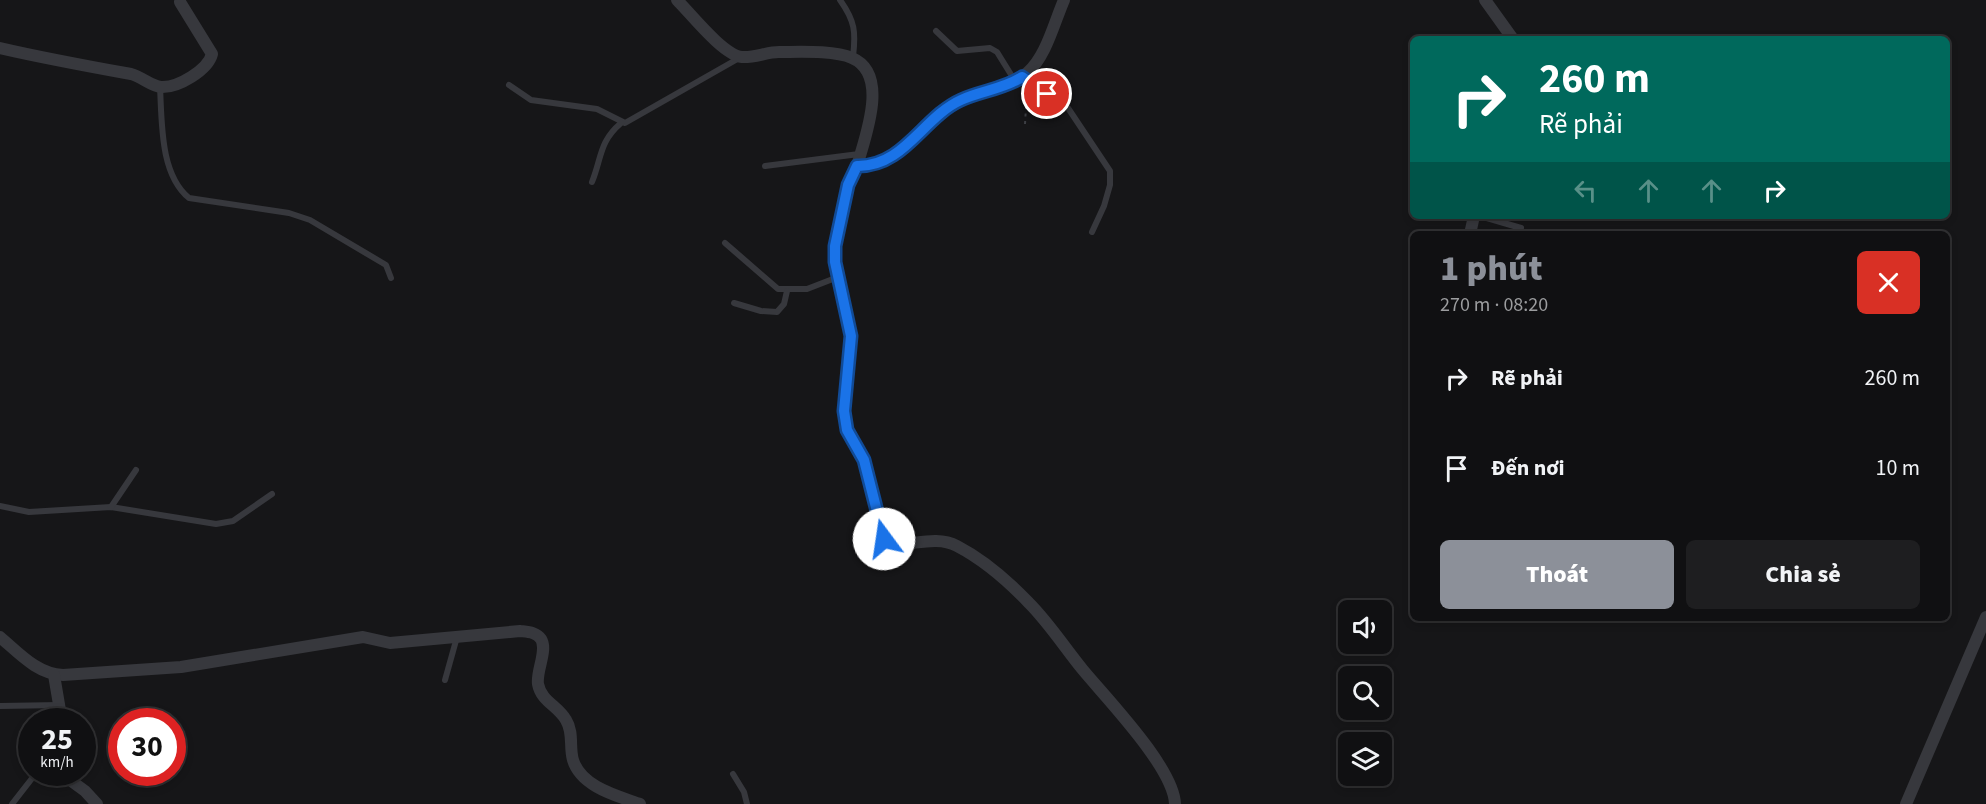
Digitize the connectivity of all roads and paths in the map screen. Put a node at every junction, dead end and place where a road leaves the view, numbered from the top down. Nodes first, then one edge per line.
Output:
1 (677, 0) edge
2 (840, 0) edge
3 (1064, 0) edge
4 (1485, 0) edge
5 (180, 2) dead end
6 (936, 31) dead end
7 (1512, 36) edge
8 (0, 48) edge
9 (741, 57) junction
10 (853, 58) junction
11 (1022, 81) junction
12 (509, 85) dead end
13 (160, 87) junction
14 (621, 123) junction
15 (1025, 124) dead end
16 (858, 160) junction
17 (765, 166) dead end
18 (592, 183) dead end
19 (1490, 219) edge
20 (1521, 228) dead end
21 (1092, 232) dead end
22 (725, 243) dead end
23 (839, 277) junction
24 (391, 278) dead end
25 (787, 291) junction
26 (734, 303) dead end
27 (136, 470) dead end
28 (272, 494) dead end
29 (0, 506) edge
30 (111, 507) junction
31 (1986, 617) edge
32 (0, 637) edge
33 (457, 637) junction
34 (54, 675) junction
35 (445, 680) dead end
36 (61, 705) junction
37 (0, 706) edge
38 (61, 708) edge
39 (733, 774) dead end
40 (26, 786) edge
41 (79, 786) edge
42 (12, 804) edge
43 (97, 804) edge
44 (640, 804) edge
45 (747, 804) edge
46 (1175, 804) edge
47 (1906, 804) edge

1 - 9 street
2 - 10 lane
3 - 11 street
4 - 7 street
5 - 13 street
6 - 11 lane
8 - 13 street
9 - 10 street
9 - 14 lane
10 - 16 street
11 - 15 path
11 - 16 street
11 - 21 lane
12 - 14 lane
13 - 24 lane
14 - 18 lane
16 - 17 lane
16 - 23 street
19 - 20 lane
22 - 25 lane
23 - 25 lane
23 - 46 street
25 - 26 lane
27 - 30 lane
28 - 30 lane
29 - 30 lane
31 - 47 street
32 - 34 street
33 - 34 street
33 - 35 lane
33 - 44 street
34 - 36 street
36 - 37 lane
36 - 38 street
39 - 45 lane
40 - 42 lane
41 - 43 street

